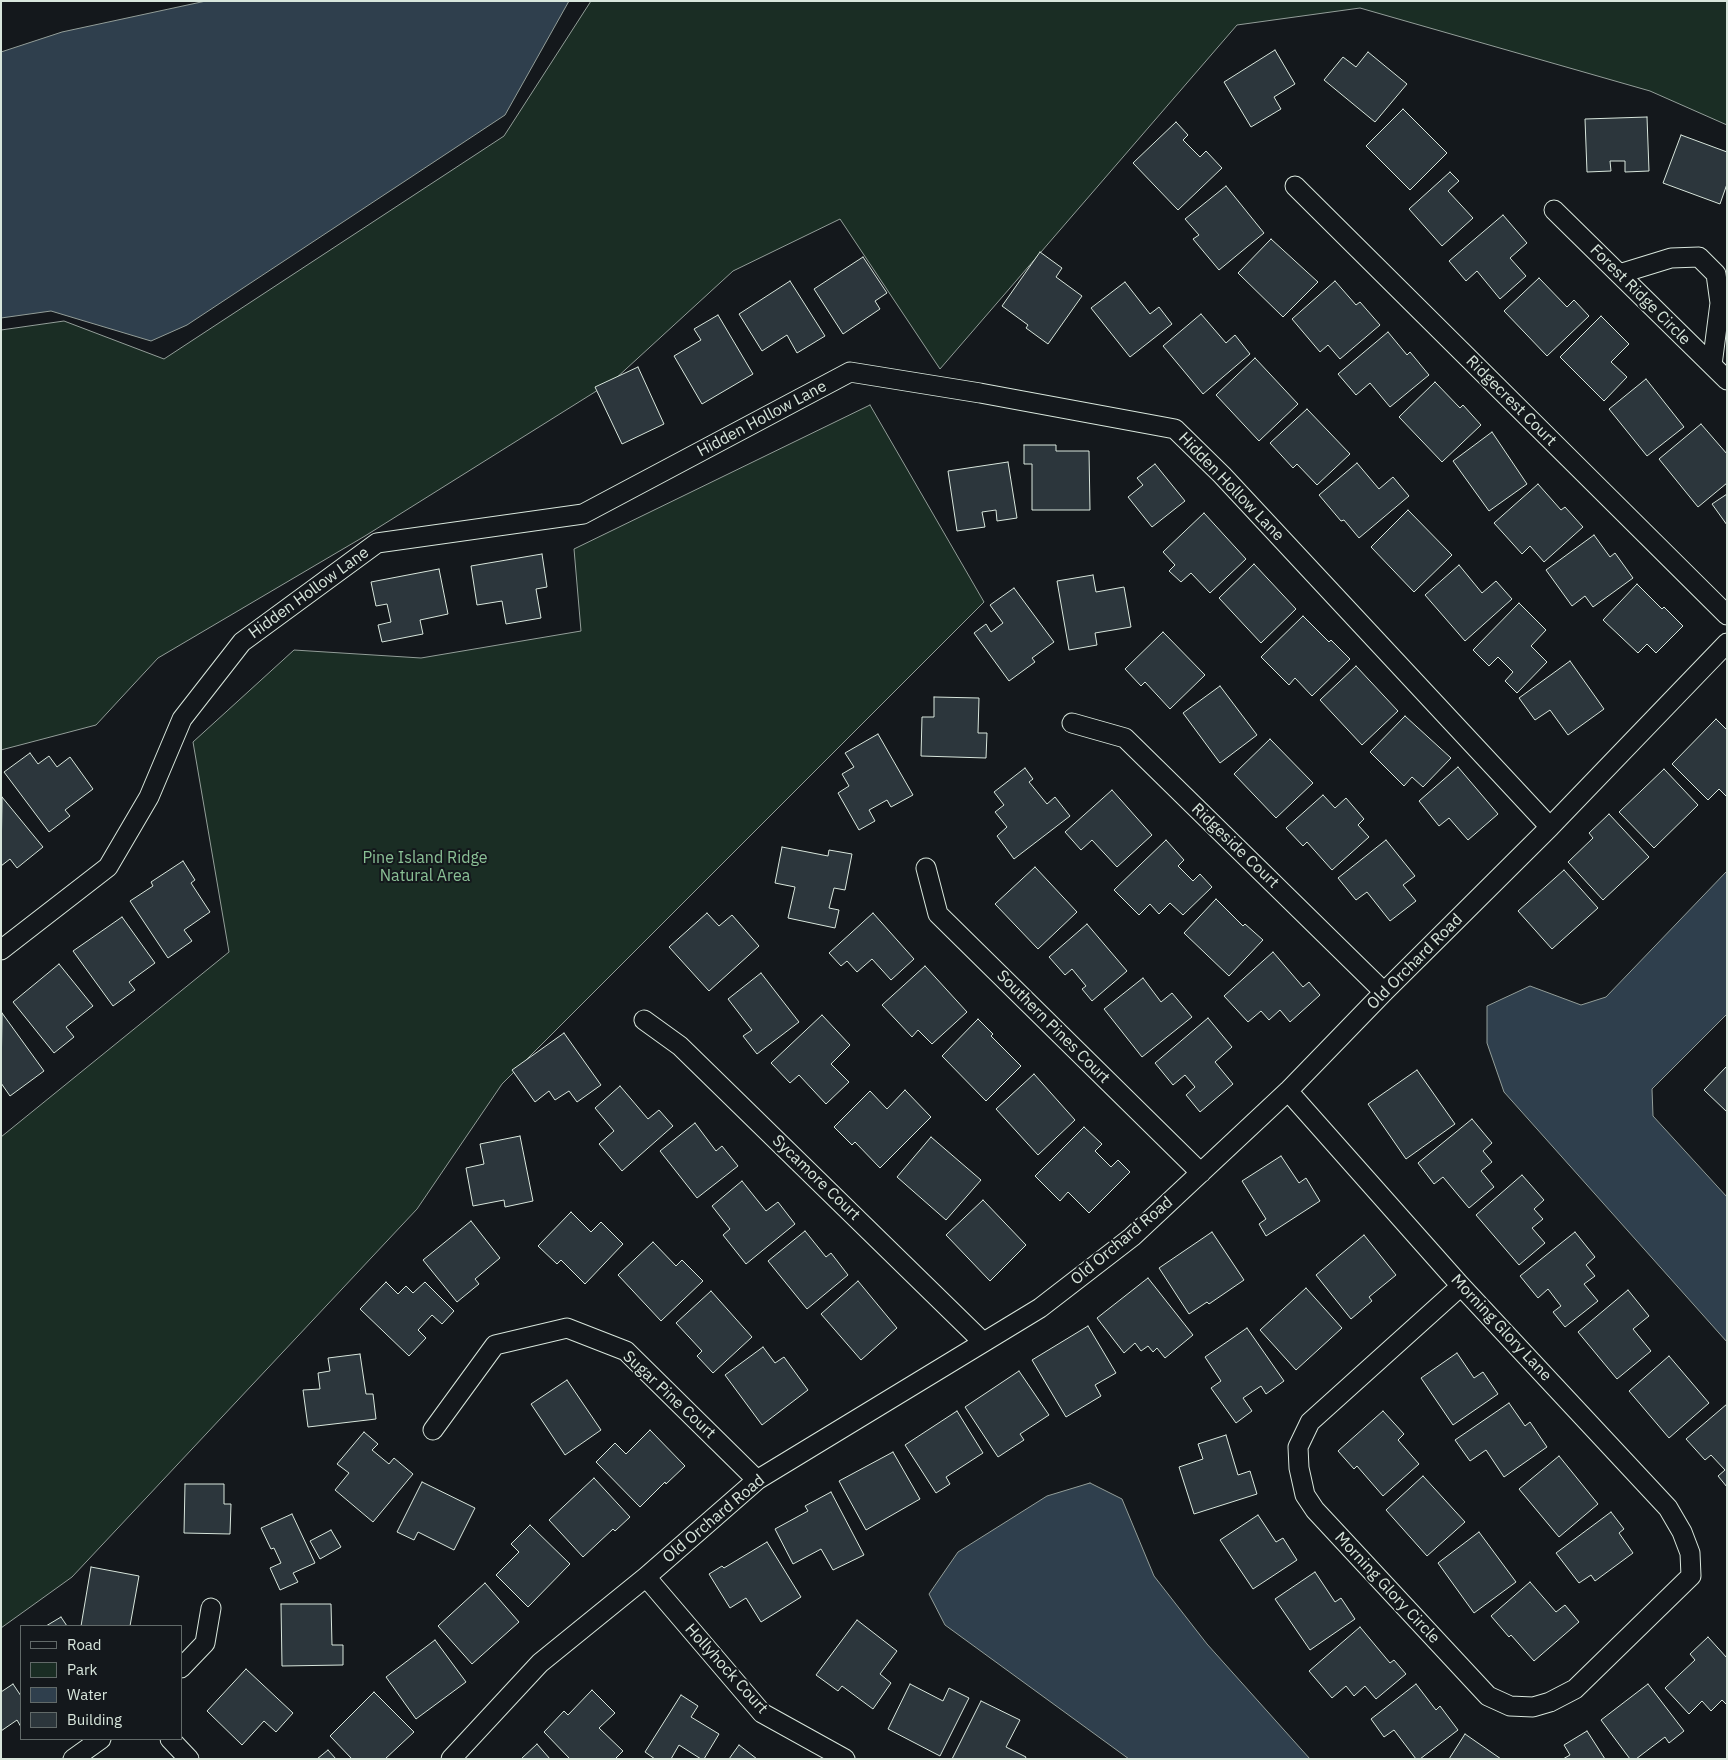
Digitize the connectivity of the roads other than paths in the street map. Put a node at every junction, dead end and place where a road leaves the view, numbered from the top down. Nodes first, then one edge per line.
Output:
1 (1295, 186) dead end
2 (1554, 210) dead end
3 (1619, 274) junction
4 (1712, 365) junction
5 (1727, 380) edge
6 (1727, 615) edge
7 (1727, 643) edge
8 (1072, 723) dead end
9 (1550, 827) junction
10 (926, 868) dead end
11 (1, 950) edge
12 (1384, 992) junction
13 (644, 1020) dead end
14 (1288, 1090) junction
15 (1201, 1173) junction
16 (1460, 1286) junction
17 (982, 1342) junction
18 (433, 1430) dead end
19 (757, 1480) junction
20 (1691, 1576) joint
21 (646, 1577) junction
22 (211, 1608) dead end
23 (182, 1667) edge
24 (100, 1740) edge
25 (171, 1740) edge
26 (73, 1759) edge
27 (189, 1759) edge
28 (451, 1759) edge
29 (845, 1759) edge

1 - 6 street, Ridgecrest Court
2 - 3 street, Forest Ridge Circle
3 - 4 street, Forest Ridge Circle
3 - 4 street
4 - 5 street, Forest Ridge Circle
7 - 9 street, Old Orchard Road
8 - 12 street, Ridgeside Court
9 - 11 street, Hidden Hollow Lane
9 - 12 street, Old Orchard Road
10 - 15 street, Southern Pines Court
12 - 14 street, Old Orchard Road
13 - 17 street, Sycamore Court
14 - 15 street, Old Orchard Road
14 - 16 street, Morning Glory Lane
15 - 17 street, Old Orchard Road
16 - 20 street, Morning Glory Lane
16 - 20 street, Morning Glory Circle
17 - 19 street, Old Orchard Road
18 - 19 street, Sugar Pine Court
19 - 21 street, Old Orchard Road
21 - 28 street, Old Orchard Road
21 - 29 street, Hollyhock Court
22 - 23 street
24 - 26 street
25 - 27 street

